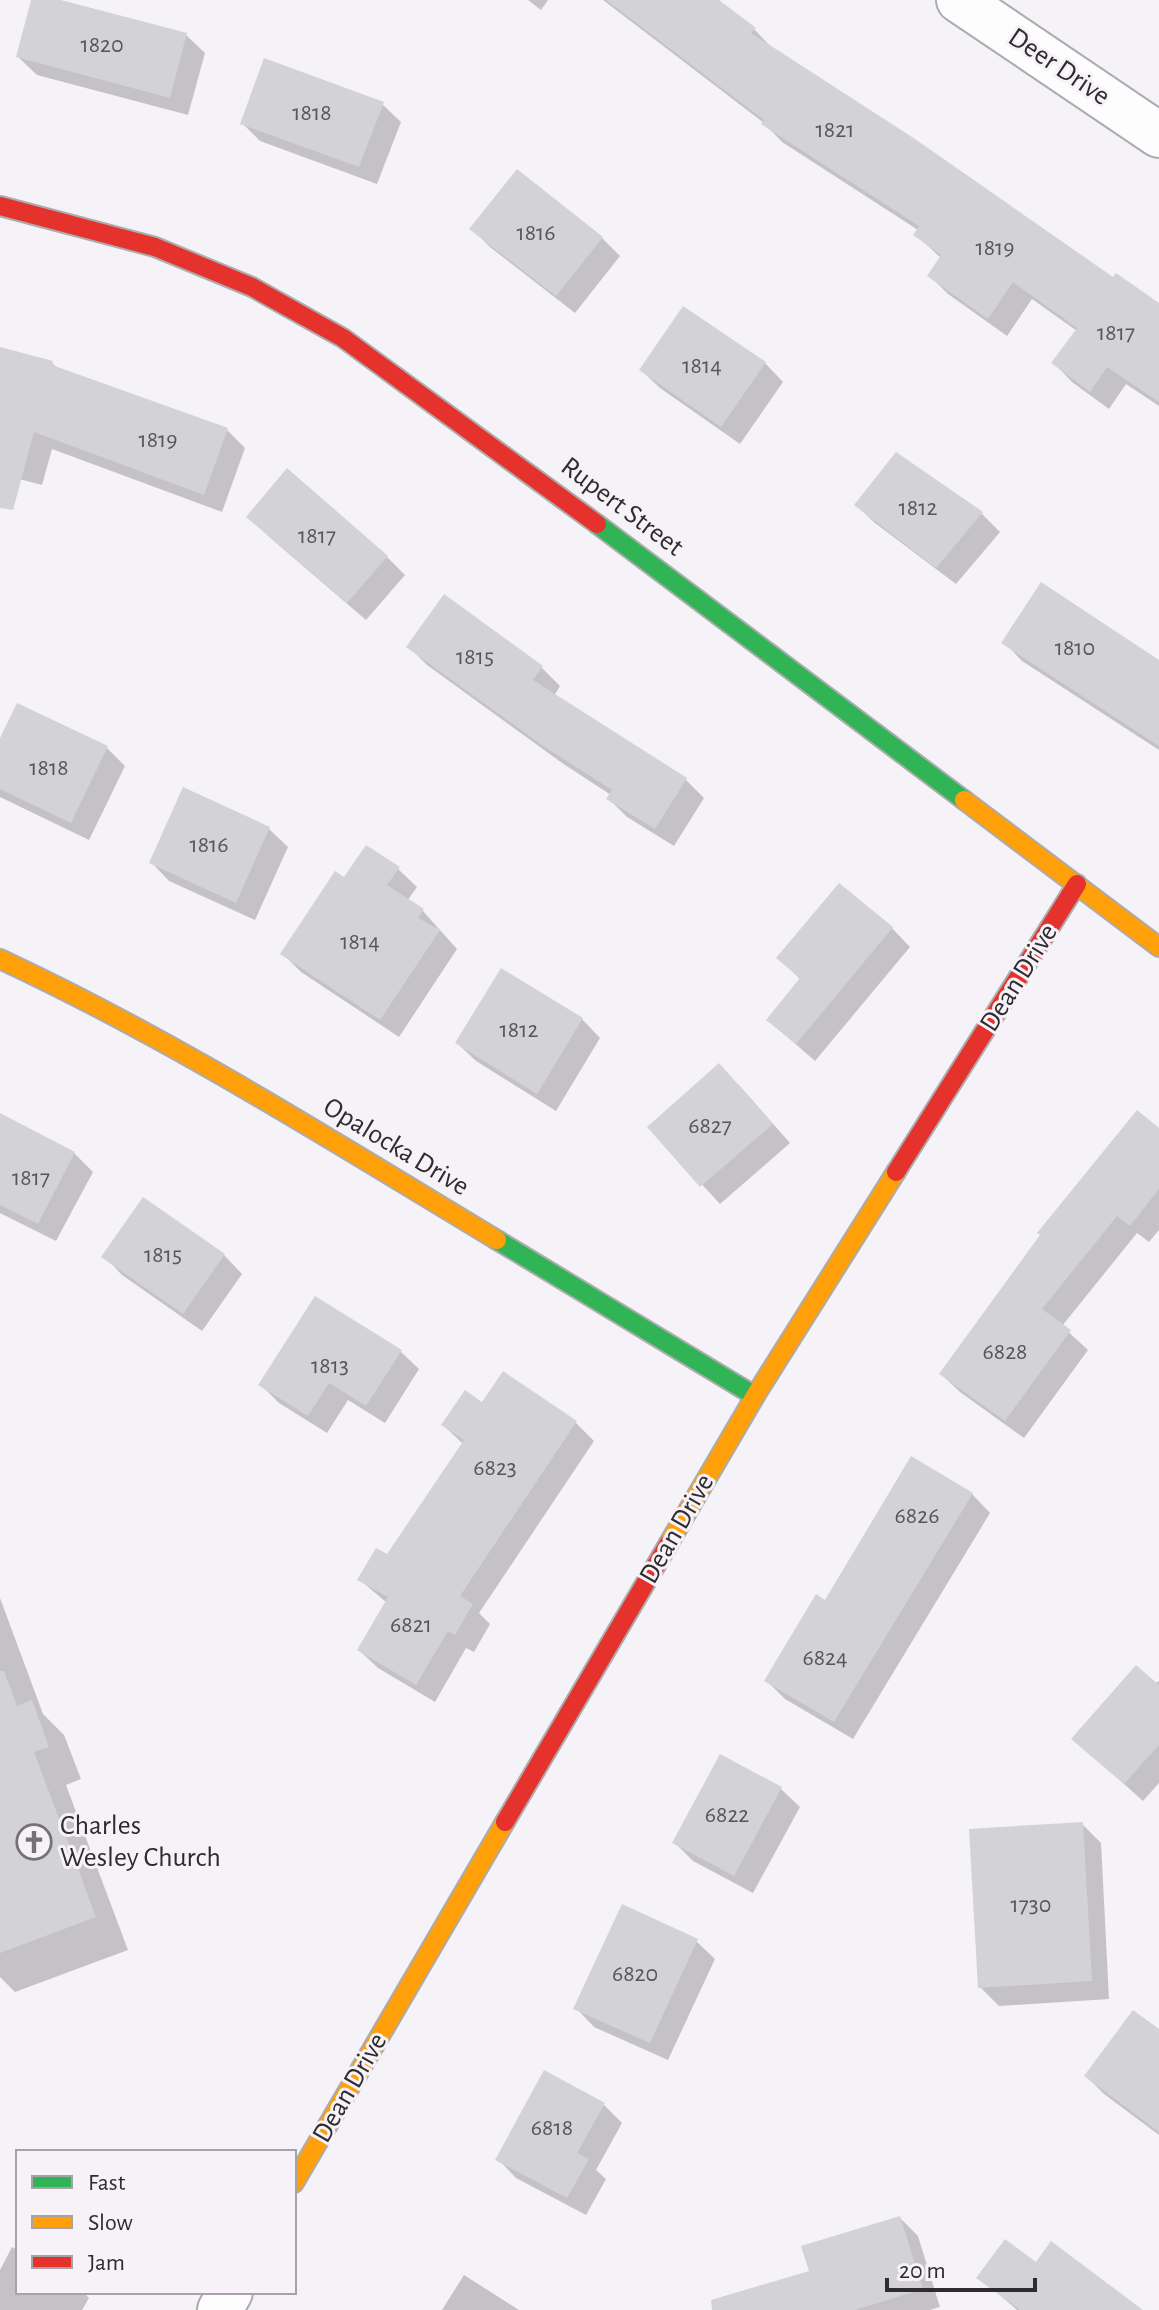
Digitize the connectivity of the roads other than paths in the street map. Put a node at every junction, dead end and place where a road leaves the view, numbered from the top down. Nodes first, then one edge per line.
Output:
1 (959, 0) edge
2 (1159, 135) edge
3 (0, 206) edge
4 (1077, 884) junction
5 (1159, 947) edge
6 (0, 959) edge
7 (755, 1396) junction
8 (296, 2180) edge

1 - 2 street, Deer Drive
3 - 4 street, Rupert Street
4 - 5 street, Rupert Street
4 - 7 street, Dean Drive
6 - 7 street, Opalocka Drive
7 - 8 street, Dean Drive

